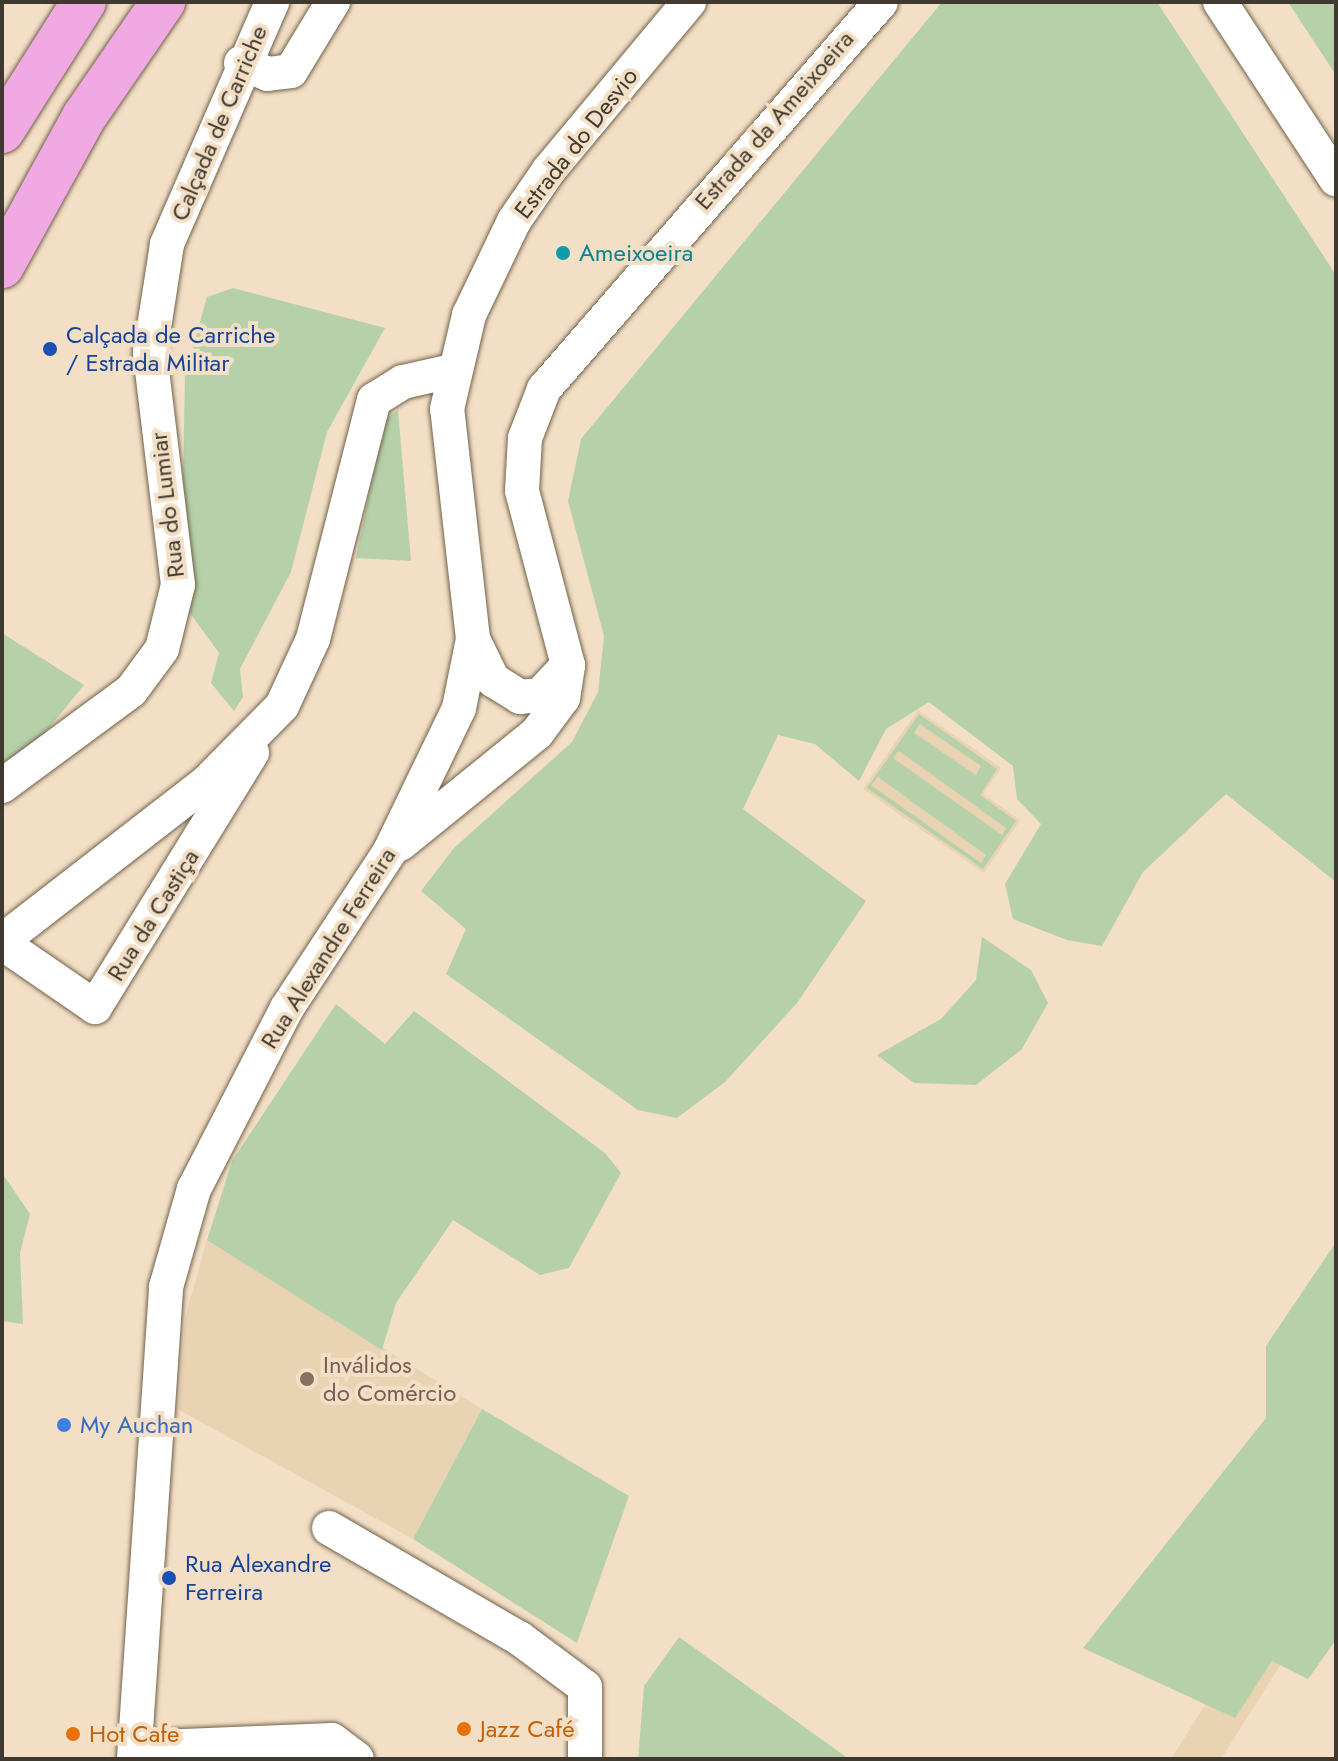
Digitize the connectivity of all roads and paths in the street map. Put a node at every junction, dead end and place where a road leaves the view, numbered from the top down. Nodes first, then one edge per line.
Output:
1 (84, 2) edge
2 (142, 2) edge
3 (163, 2) edge
4 (272, 2) edge
5 (333, 2) edge
6 (689, 2) edge
7 (881, 2) edge
8 (1220, 2) edge
9 (241, 63) junction
10 (84, 117) junction
11 (2, 131) edge
12 (1336, 179) edge
13 (167, 244) joint
14 (2, 266) edge
15 (452, 371) junction
16 (468, 576) joint
17 (473, 639) junction
18 (568, 665) junction
19 (267, 724) junction
20 (2, 786) edge
21 (390, 851) junction
22 (2, 942) edge
23 (329, 1528) dead end
24 (134, 1753) edge
25 (357, 1759) edge
26 (585, 1759) edge

1 - 11 highway
2 - 10 highway
3 - 10 highway
4 - 9 street, Calçada de Carriche
5 - 9 street
6 - 15 street, Estrada do Desvio
7 - 18 street, Estrada da Ameixoeira
8 - 12 street
9 - 13 street, Calçada de Carriche
10 - 14 highway
13 - 20 street, Rua do Lumiar
15 - 16 street, Estrada do Desvio
15 - 19 street, Rua da Castiça
16 - 17 street, Rua Alexandre Ferreira
17 - 18 street
17 - 21 street, Rua Alexandre Ferreira
18 - 21 street, Estrada da Ameixoeira
19 - 22 street, Rua da Castiça
19 - 22 street, Rua da Castiça
21 - 24 street, Rua Alexandre Ferreira
23 - 26 street
24 - 25 street, Rua Alexandre Ferreira

